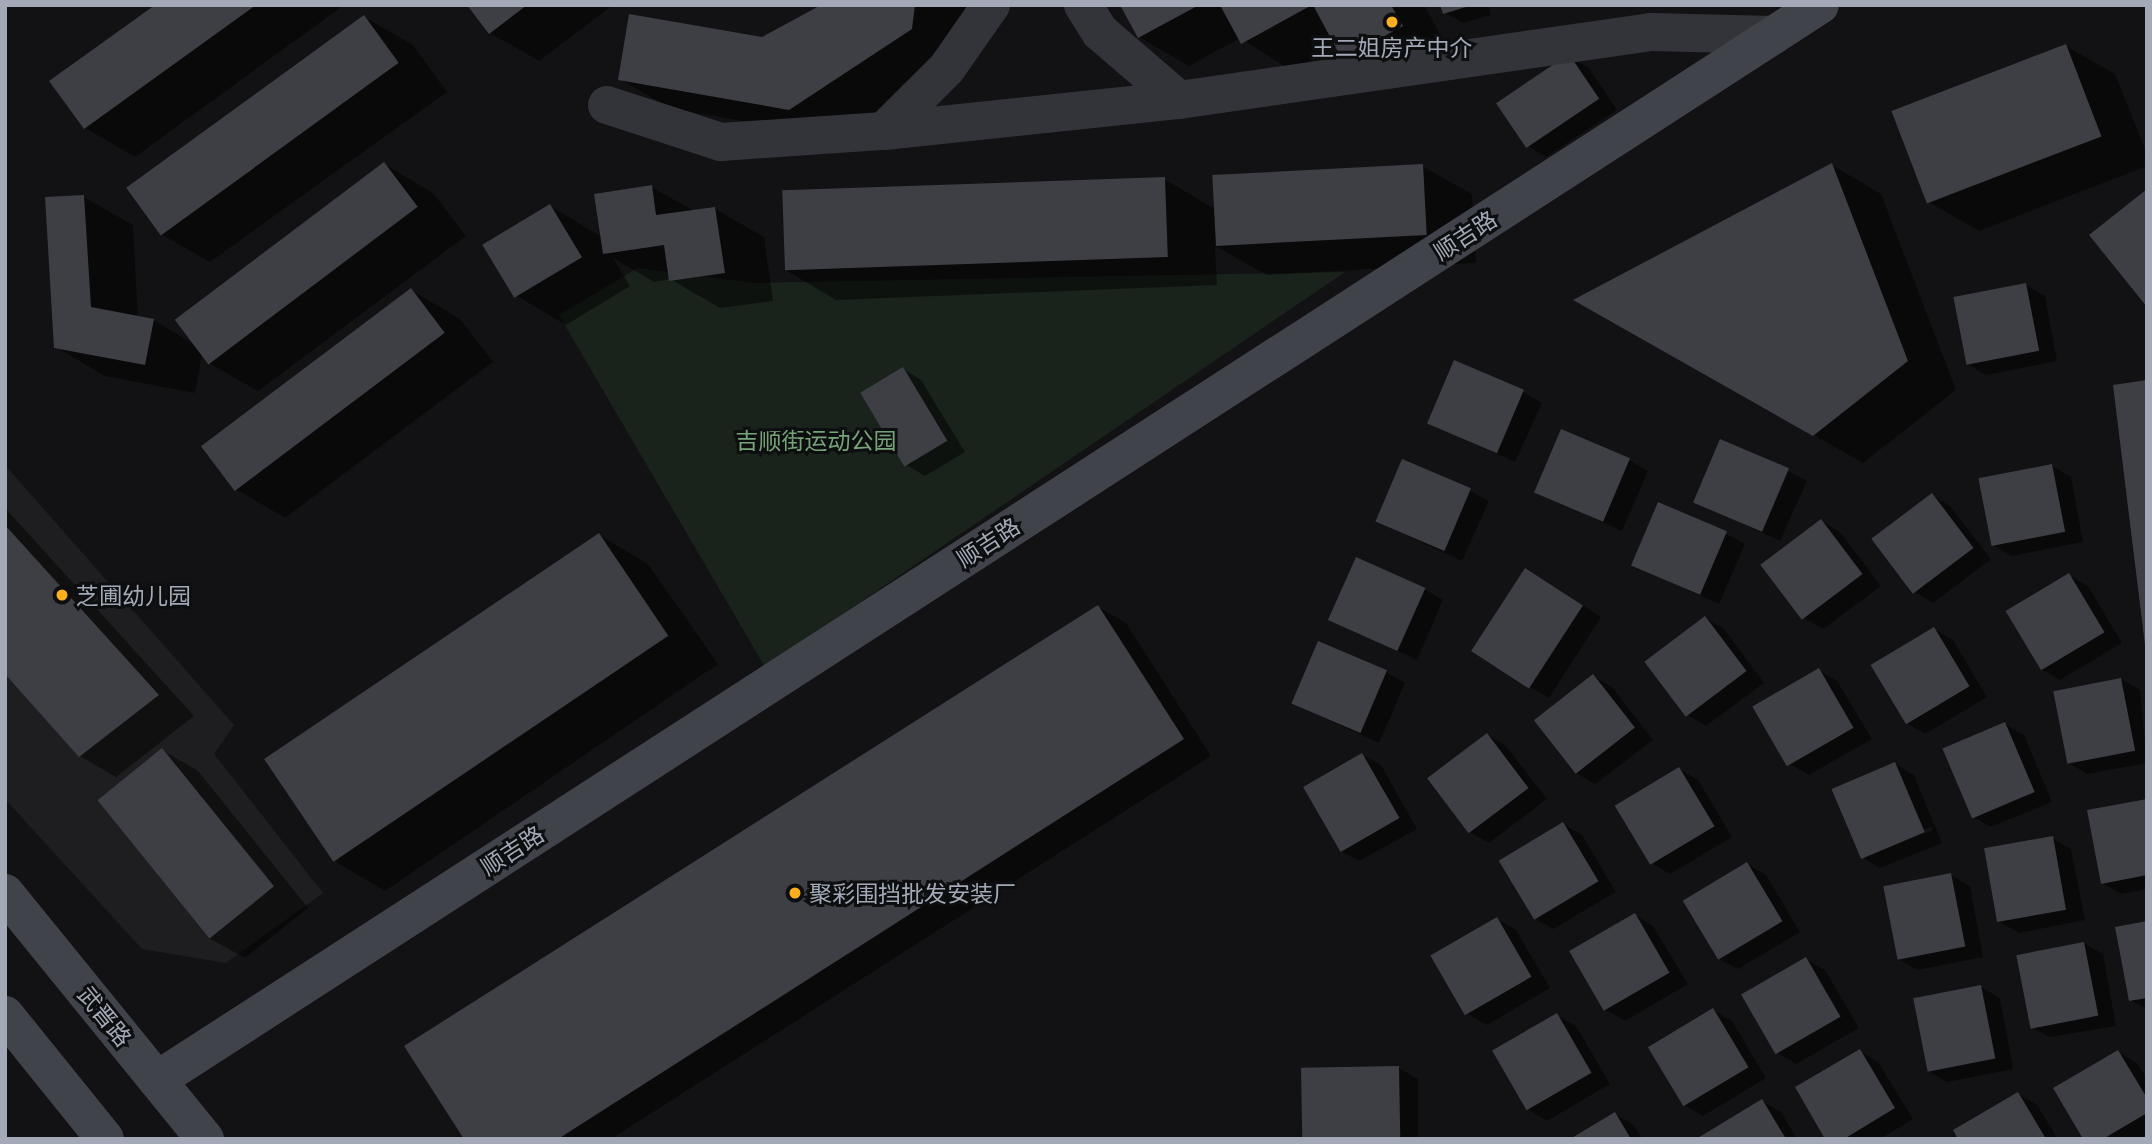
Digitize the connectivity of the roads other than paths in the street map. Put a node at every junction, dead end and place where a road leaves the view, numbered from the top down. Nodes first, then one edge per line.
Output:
1 (991, 5) edge
2 (1083, 5) edge
3 (1820, 5) edge
4 (1774, 35) junction
5 (1179, 100) junction
6 (607, 105) dead end
7 (884, 131) junction
8 (5, 893) edge
9 (5, 1015) edge
10 (157, 1080) junction
11 (105, 1139) edge
12 (205, 1139) edge

1 - 7 street
2 - 5 street
3 - 4 street, 顺吉路
4 - 5 street
4 - 10 street, 顺吉路
5 - 7 street
6 - 7 street
8 - 10 street, 武晋路
9 - 11 street
10 - 12 street, 武晋路

